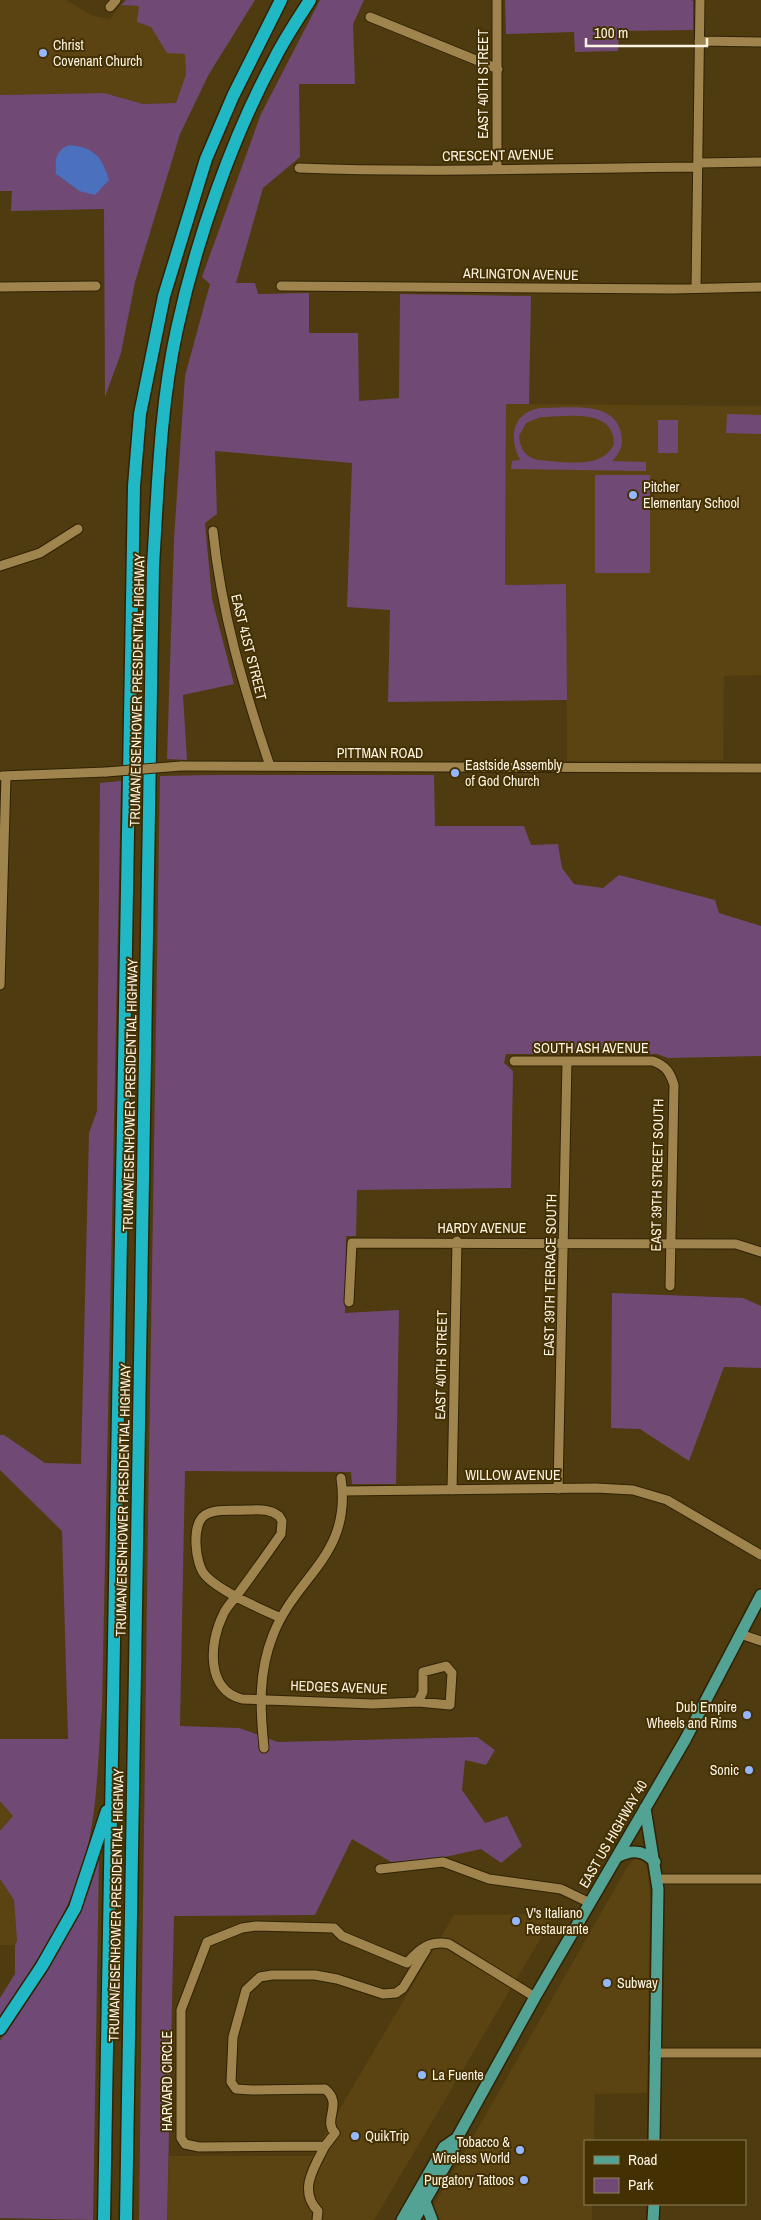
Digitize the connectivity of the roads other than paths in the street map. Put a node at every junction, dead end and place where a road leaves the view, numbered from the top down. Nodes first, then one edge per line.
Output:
1 (282, 0) edge
2 (310, 0) edge
3 (497, 0) edge
4 (700, 0) edge
5 (370, 17) dead end
6 (699, 41) junction
7 (761, 42) edge
8 (498, 69) junction
9 (761, 162) edge
10 (699, 165) junction
11 (299, 168) dead end
12 (497, 168) junction
13 (96, 286) dead end
14 (281, 286) dead end
15 (0, 287) edge
16 (761, 287) edge
17 (696, 288) junction
18 (78, 529) dead end
19 (213, 531) dead end
20 (0, 566) edge
21 (270, 766) junction
22 (761, 768) edge
23 (3, 776) edge
24 (0, 985) edge
25 (514, 1061) dead end
26 (568, 1061) junction
27 (666, 1068) joint
28 (457, 1241) junction
29 (565, 1242) junction
30 (672, 1243) junction
31 (761, 1252) edge
32 (670, 1286) dead end
33 (349, 1302) dead end
34 (342, 1478) dead end
35 (558, 1489) junction
36 (343, 1490) junction
37 (452, 1490) junction
38 (761, 1555) edge
39 (761, 1594) edge
40 (237, 1596) junction
41 (281, 1618) junction
42 (740, 1634) junction
43 (761, 1641) edge
44 (259, 1698) junction
45 (418, 1702) junction
46 (264, 1748) dead end
47 (111, 1797) junction
48 (645, 1808) junction
49 (617, 1856) junction
50 (655, 1862) junction
51 (380, 1869) dead end
52 (657, 1879) junction
53 (761, 1879) edge
54 (590, 1903) junction
55 (430, 1944) junction
56 (535, 1997) junction
57 (0, 2030) edge
58 (654, 2053) junction
59 (761, 2054) edge
60 (457, 2138) junction
61 (654, 2140) edge
62 (325, 2146) junction
63 (425, 2202) junction
64 (654, 2205) edge
65 (126, 2214) edge
66 (104, 2220) edge
67 (317, 2220) edge
68 (402, 2220) edge
69 (414, 2220) edge
70 (432, 2220) edge
71 (653, 2220) edge

1 - 47 highway, TRUMAN/EISENHOWER PRESIDENTIAL HIGHWAY
2 - 65 highway, TRUMAN/EISENHOWER PRESIDENTIAL HIGHWAY
3 - 8 street, EAST 40TH STREET
4 - 6 street
5 - 8 street
6 - 7 street
6 - 10 street
8 - 12 street, EAST 40TH STREET
9 - 10 street, CRESCENT AVENUE
10 - 12 street, CRESCENT AVENUE
10 - 17 street
11 - 12 street, CRESCENT AVENUE
13 - 15 street
14 - 17 street, ARLINGTON AVENUE
16 - 17 street, ARLINGTON AVENUE
18 - 20 street
19 - 21 street, EAST 41ST STREET
21 - 22 street, PITTMAN ROAD
21 - 23 street, PITTMAN ROAD, bridge
23 - 24 street
25 - 26 street, SOUTH ASH AVENUE
26 - 27 street, SOUTH ASH AVENUE
26 - 29 street, EAST 39TH TERRACE SOUTH
27 - 30 street, EAST 39TH STREET SOUTH
28 - 29 street, HARDY AVENUE
28 - 33 street, HARDY AVENUE
28 - 37 street, EAST 40TH STREET
29 - 30 street, HARDY AVENUE
29 - 35 street, EAST 39TH TERRACE SOUTH
30 - 31 street, HARDY AVENUE
30 - 32 street, EAST 39TH STREET SOUTH
34 - 36 street
35 - 37 street, WILLOW AVENUE
35 - 38 street, WILLOW AVENUE
36 - 37 street, WILLOW AVENUE
36 - 41 street
39 - 42 main road, EAST US HIGHWAY 40
40 - 40 street
40 - 41 street
40 - 44 street
41 - 44 street
42 - 43 street
42 - 48 main road, EAST US HIGHWAY 40
44 - 45 street, HEDGES AVENUE
44 - 46 street
45 - 45 street, HEDGES AVENUE
47 - 57 highway
47 - 66 highway, TRUMAN/EISENHOWER PRESIDENTIAL HIGHWAY
48 - 49 main road, EAST US HIGHWAY 40
48 - 50 main road
49 - 50 main road
49 - 54 main road, EAST US HIGHWAY 40
50 - 52 main road
51 - 54 street
52 - 53 street
52 - 58 main road
54 - 56 main road, EAST US HIGHWAY 40
55 - 56 street
55 - 62 street
55 - 62 street, HARVARD CIRCLE
56 - 60 main road, EAST US HIGHWAY 40
58 - 59 street
58 - 61 main road
60 - 63 main road
60 - 68 main road
62 - 67 street
63 - 69 main road
63 - 70 main road
64 - 71 main road

